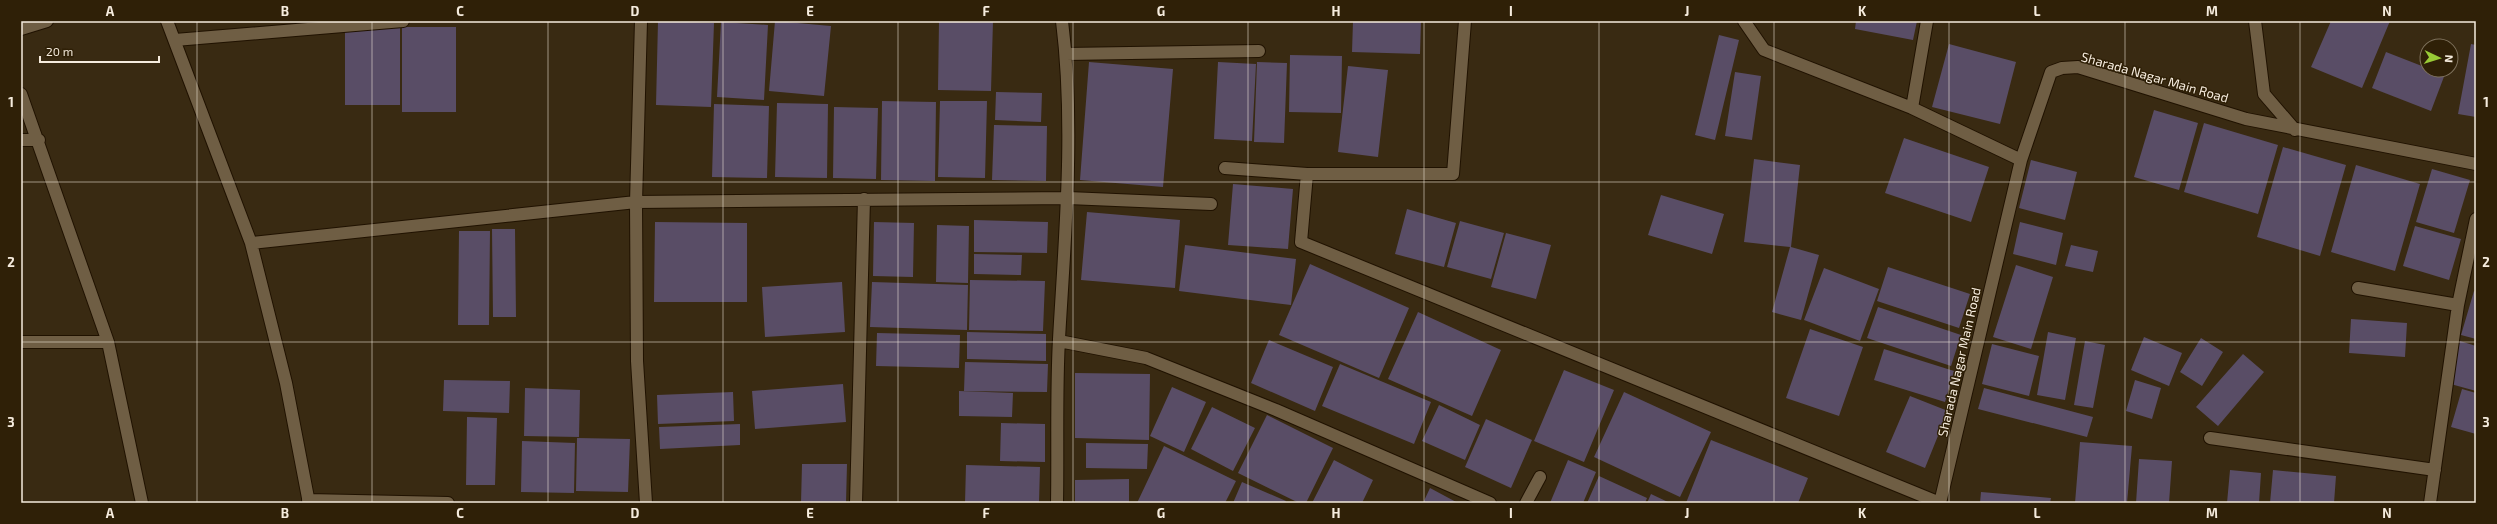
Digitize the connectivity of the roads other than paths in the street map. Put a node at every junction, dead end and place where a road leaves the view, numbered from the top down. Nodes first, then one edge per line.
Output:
1 (47, 21) edge
2 (167, 21) edge
3 (403, 21) edge
4 (641, 21) edge
5 (1062, 21) edge
6 (1465, 21) edge
7 (1744, 21) edge
8 (1927, 21) edge
9 (2255, 21) edge
10 (25, 28) edge
11 (175, 40) junction
12 (1259, 50) dead end
13 (1066, 54) junction
14 (21, 94) edge
15 (1912, 108) junction
16 (2295, 130) junction
17 (21, 140) edge
18 (38, 140) junction
19 (2021, 160) junction
20 (2476, 164) edge
21 (1225, 168) dead end
22 (1307, 174) junction
23 (1068, 198) junction
24 (864, 199) junction
25 (636, 202) junction
26 (1211, 204) dead end
27 (2476, 219) edge
28 (251, 244) junction
29 (2358, 288) dead end
30 (2458, 304) junction
31 (1059, 341) junction
32 (21, 342) edge
33 (108, 342) junction
34 (2210, 438) dead end
35 (2435, 470) junction
36 (1540, 477) dead end
37 (308, 501) edge
38 (142, 503) edge
39 (448, 503) edge
40 (646, 503) edge
41 (856, 503) edge
42 (1057, 503) edge
43 (1490, 503) edge
44 (1526, 503) edge
45 (1940, 503) edge
46 (2430, 503) edge

1 - 10 street
2 - 11 street
3 - 11 street
4 - 25 street
5 - 13 street
6 - 22 street
7 - 15 street
8 - 15 street
9 - 16 street
11 - 28 street
12 - 13 street
13 - 23 street
14 - 18 street
15 - 19 street
16 - 19 street, Sharada Nagar Main Road
16 - 20 street, Sharada Nagar Main Road
17 - 18 street
18 - 33 street
19 - 45 street, Sharada Nagar Main Road
21 - 22 street
22 - 45 street
23 - 24 street
23 - 26 street
23 - 31 street
24 - 25 street
24 - 41 street
25 - 28 street
25 - 40 street
27 - 30 street
28 - 37 street
29 - 30 street
30 - 35 street
31 - 42 street
31 - 43 street
32 - 33 street
33 - 38 street
34 - 35 street
35 - 46 street
36 - 44 street
37 - 39 street

